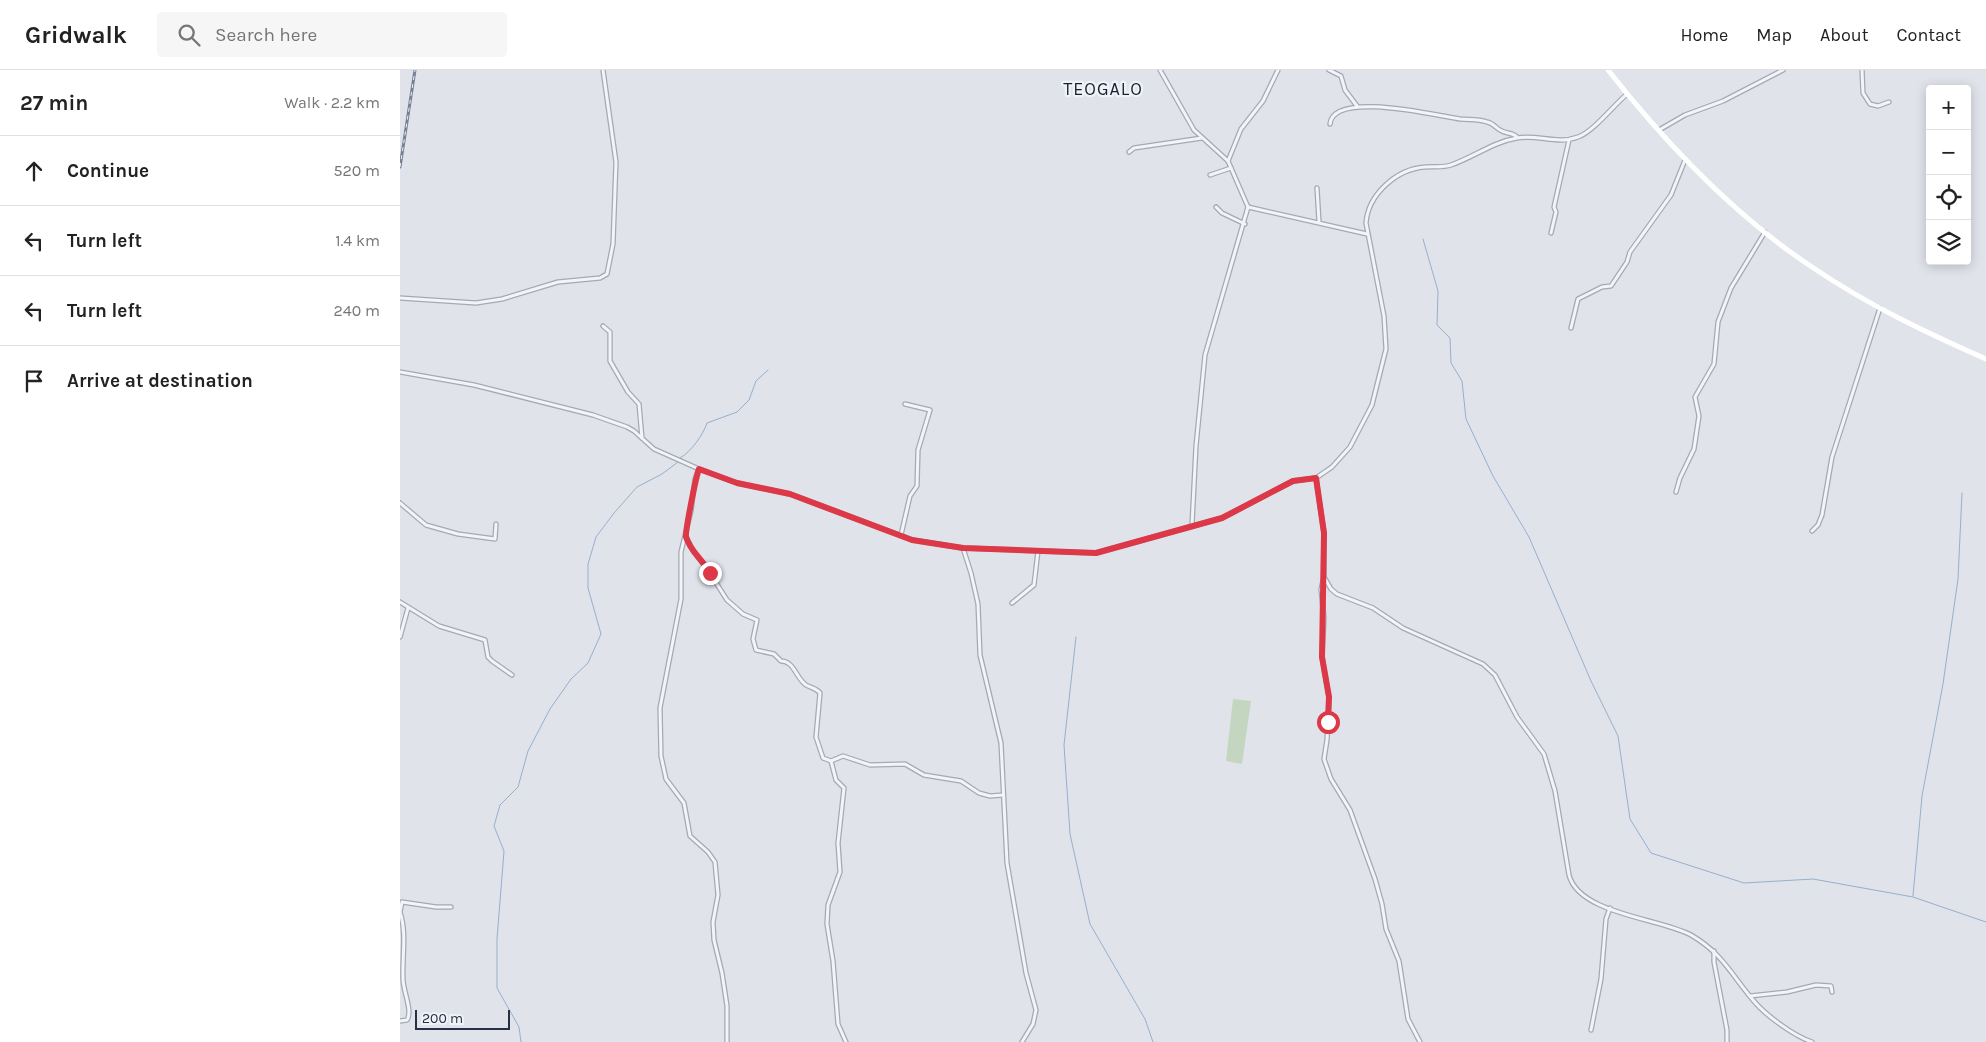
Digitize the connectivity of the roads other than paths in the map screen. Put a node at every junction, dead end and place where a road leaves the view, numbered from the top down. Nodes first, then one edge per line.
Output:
1 (603, 70) edge
2 (1160, 70) edge
3 (1278, 70) edge
4 (1329, 70) edge
5 (1608, 70) edge
6 (1784, 70) edge
7 (1862, 70) edge
8 (1626, 95) junction
9 (1889, 102) dead end
10 (1358, 107) junction
11 (1330, 124) dead end
12 (1658, 130) junction
13 (1202, 138) junction
14 (1518, 138) junction
15 (1569, 140) junction
16 (1130, 152) dead end
17 (1685, 160) junction
18 (1228, 161) junction
19 (1231, 168) junction
20 (1210, 175) dead end
21 (1316, 188) dead end
22 (1216, 207) dead end
23 (1248, 207) junction
24 (1319, 222) junction
25 (1245, 224) junction
26 (1765, 232) junction
27 (1552, 233) dead end
28 (1367, 234) junction
29 (400, 298) edge
30 (1880, 308) junction
31 (603, 326) dead end
32 (1571, 328) dead end
33 (1986, 359) edge
34 (400, 372) edge
35 (905, 404) dead end
36 (642, 439) junction
37 (699, 469) junction
38 (1316, 478) junction
39 (1676, 492) dead end
40 (400, 503) edge
41 (496, 524) dead end
42 (1192, 525) junction
43 (1812, 531) dead end
44 (686, 535) junction
45 (901, 535) junction
46 (963, 548) junction
47 (1038, 550) junction
48 (1324, 577) junction
49 (400, 602) edge
50 (1012, 603) dead end
51 (408, 608) junction
52 (400, 637) edge
53 (512, 675) dead end
54 (831, 761) junction
55 (1003, 795) junction
56 (451, 907) dead end
57 (1610, 908) junction
58 (400, 912) edge
59 (1714, 950) junction
60 (1832, 992) dead end
61 (1749, 996) junction
62 (400, 1021) edge
63 (1591, 1030) dead end
64 (1801, 1040) edge
65 (727, 1042) edge
66 (846, 1042) edge
67 (1022, 1042) edge
68 (1420, 1042) edge
69 (1728, 1042) edge
70 (1812, 1042) edge

1 - 29 street
2 - 13 street
3 - 18 street
4 - 10 street
5 - 8 main road
6 - 12 street
7 - 9 street
8 - 12 main road
8 - 15 street
10 - 11 street
10 - 14 street
12 - 17 main road
13 - 16 street
13 - 18 street
14 - 15 street
14 - 28 street
15 - 27 street
17 - 26 main road
17 - 32 street
18 - 19 street
19 - 20 street
19 - 23 street
21 - 24 street
22 - 25 street
23 - 24 street
23 - 25 street
24 - 28 street
25 - 42 street
26 - 30 main road
26 - 39 street
28 - 38 street
30 - 33 main road
30 - 43 street
31 - 36 street
34 - 36 street
35 - 45 street
36 - 37 street
37 - 44 street
37 - 45 street
38 - 42 street
38 - 48 street
40 - 41 street
42 - 47 street
44 - 54 street
44 - 65 street
45 - 46 street
46 - 47 street
46 - 55 street
47 - 50 street
48 - 57 street
48 - 68 street
49 - 51 street
51 - 52 street
51 - 53 street
54 - 55 street
54 - 66 street
55 - 67 street
56 - 58 street
57 - 59 street
57 - 63 street
58 - 62 street
59 - 61 street
59 - 69 street
60 - 61 street
61 - 64 street
64 - 70 street

